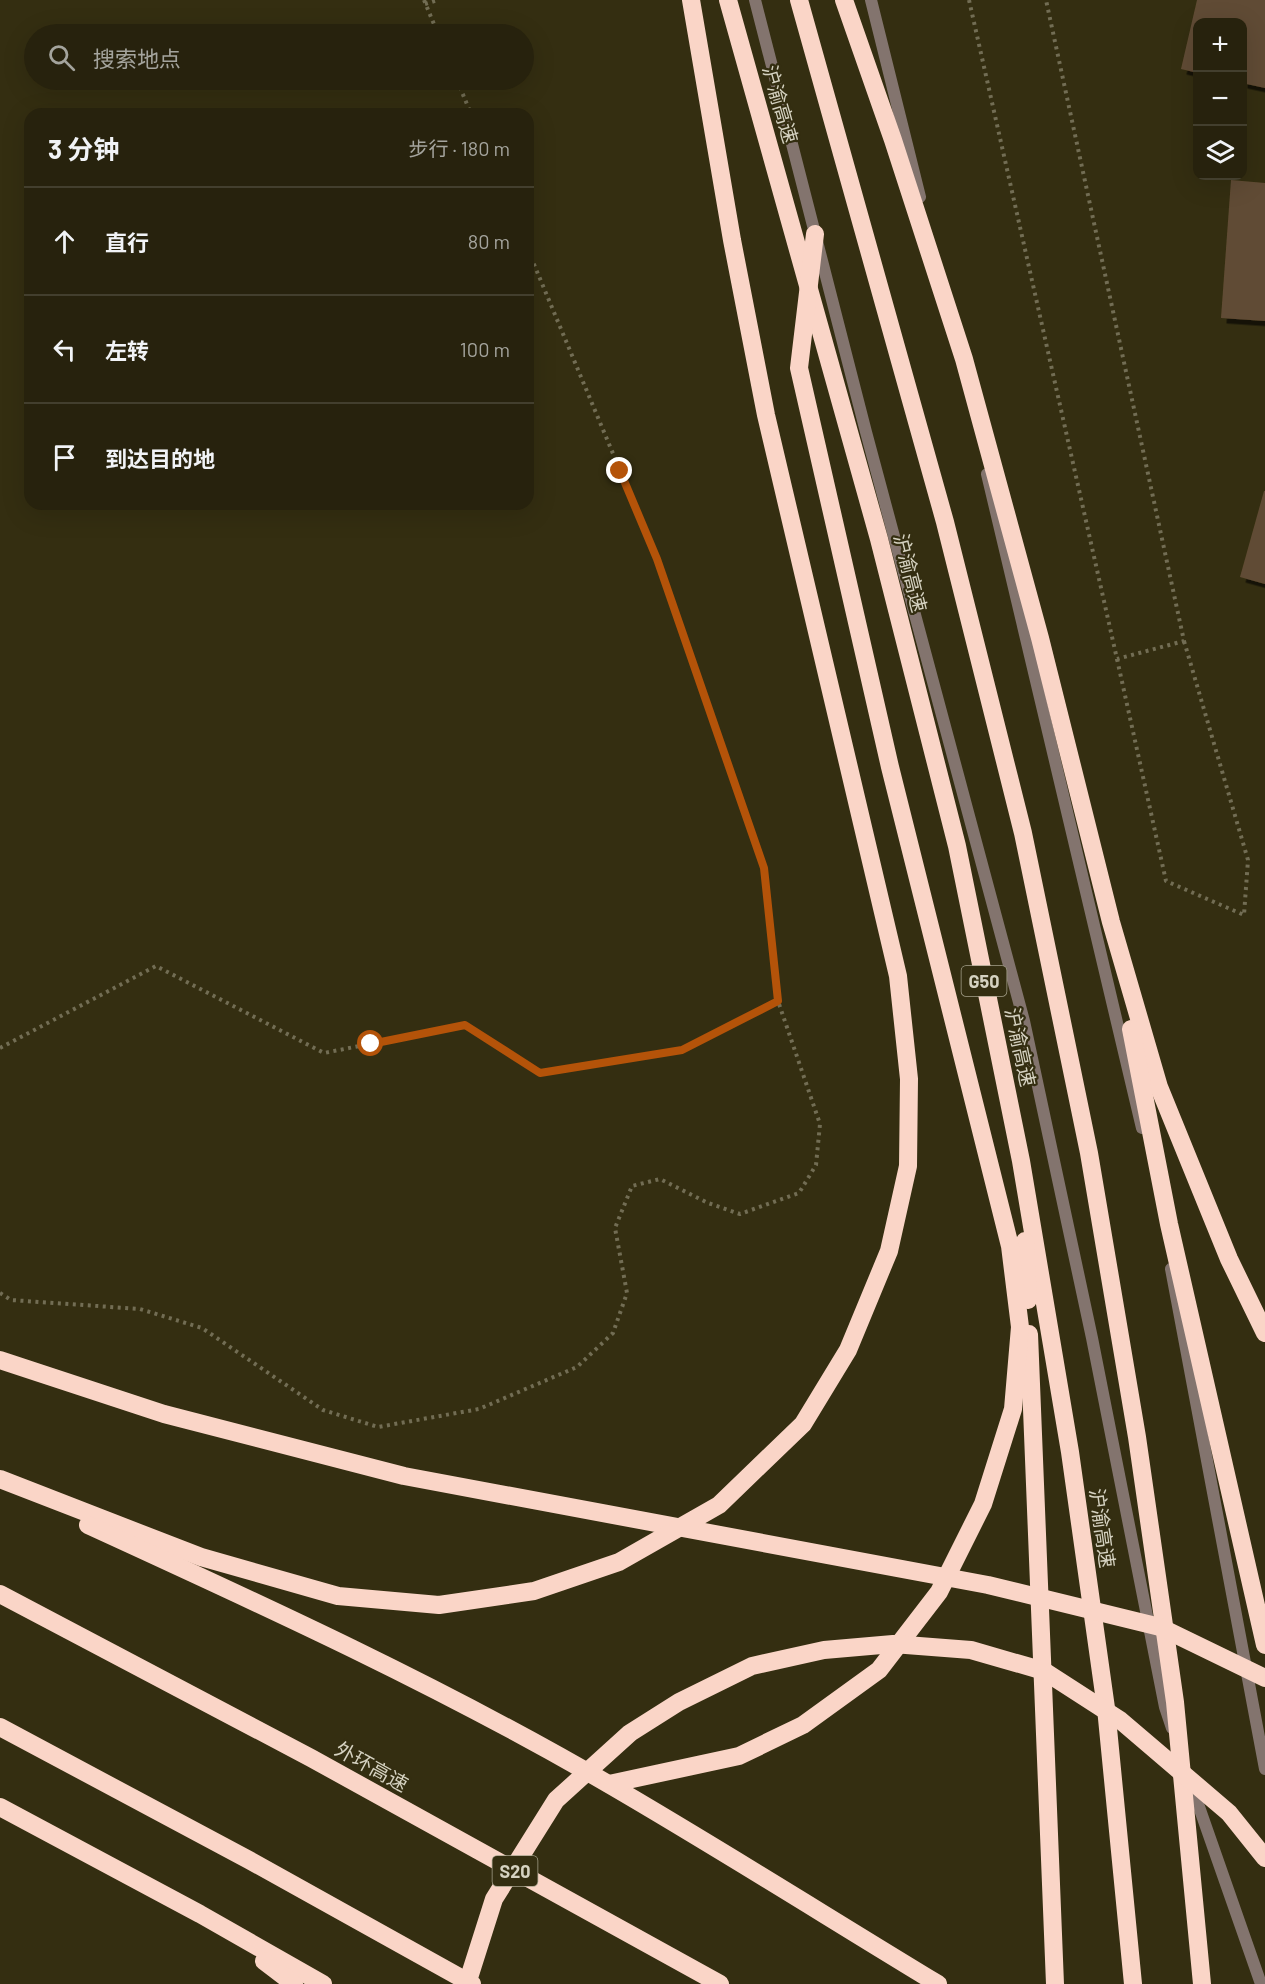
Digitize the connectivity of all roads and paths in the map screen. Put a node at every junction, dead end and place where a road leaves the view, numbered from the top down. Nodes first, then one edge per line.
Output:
1 (438, 0) edge
2 (691, 0) edge
3 (728, 0) edge
4 (755, 0) edge
5 (799, 0) edge
6 (844, 0) edge
7 (872, 0) edge
8 (969, 0) edge
9 (1046, 0) edge
10 (425, 2) edge
11 (434, 24) edge
12 (461, 90) edge
13 (469, 108) edge
14 (815, 234) junction
15 (534, 264) edge
16 (1184, 641) junction
17 (1117, 658) junction
18 (1111, 922) junction
19 (778, 1001) junction
20 (0, 1048) edge
21 (1022, 1161) junction
22 (0, 1293) edge
23 (1265, 1333) edge
24 (0, 1360) edge
25 (0, 1479) edge
26 (0, 1485) edge
27 (0, 1594) edge
28 (1265, 1645) edge
29 (1265, 1678) edge
30 (0, 1727) edge
31 (1265, 1769) edge
32 (609, 1784) junction
33 (0, 1807) edge
34 (1265, 1858) edge
35 (200, 1914) junction
36 (1055, 1980) edge
37 (294, 1984) edge
38 (323, 1984) edge
39 (467, 1984) edge
40 (472, 1984) edge
41 (720, 1984) edge
42 (938, 1984) edge
43 (1133, 1984) edge
44 (1202, 1984) edge
45 (1261, 1984) edge

1 - 10 path
2 - 25 highway
3 - 21 highway, 沪渝高速 / G50
4 - 14 street
5 - 44 highway
6 - 18 highway
7 - 31 street
8 - 17 path
9 - 16 path
10 - 11 path
12 - 13 path
14 - 32 highway
14 - 45 street
15 - 19 path
16 - 17 path
16 - 17 path
18 - 23 highway
18 - 28 highway
19 - 20 path
19 - 22 path
21 - 36 highway
21 - 43 highway, 沪渝高速 / G50
24 - 29 highway
26 - 32 highway
27 - 41 highway, 外环高速 / S20
30 - 40 highway
32 - 42 highway
33 - 35 highway
34 - 39 highway
35 - 37 highway
35 - 38 highway

